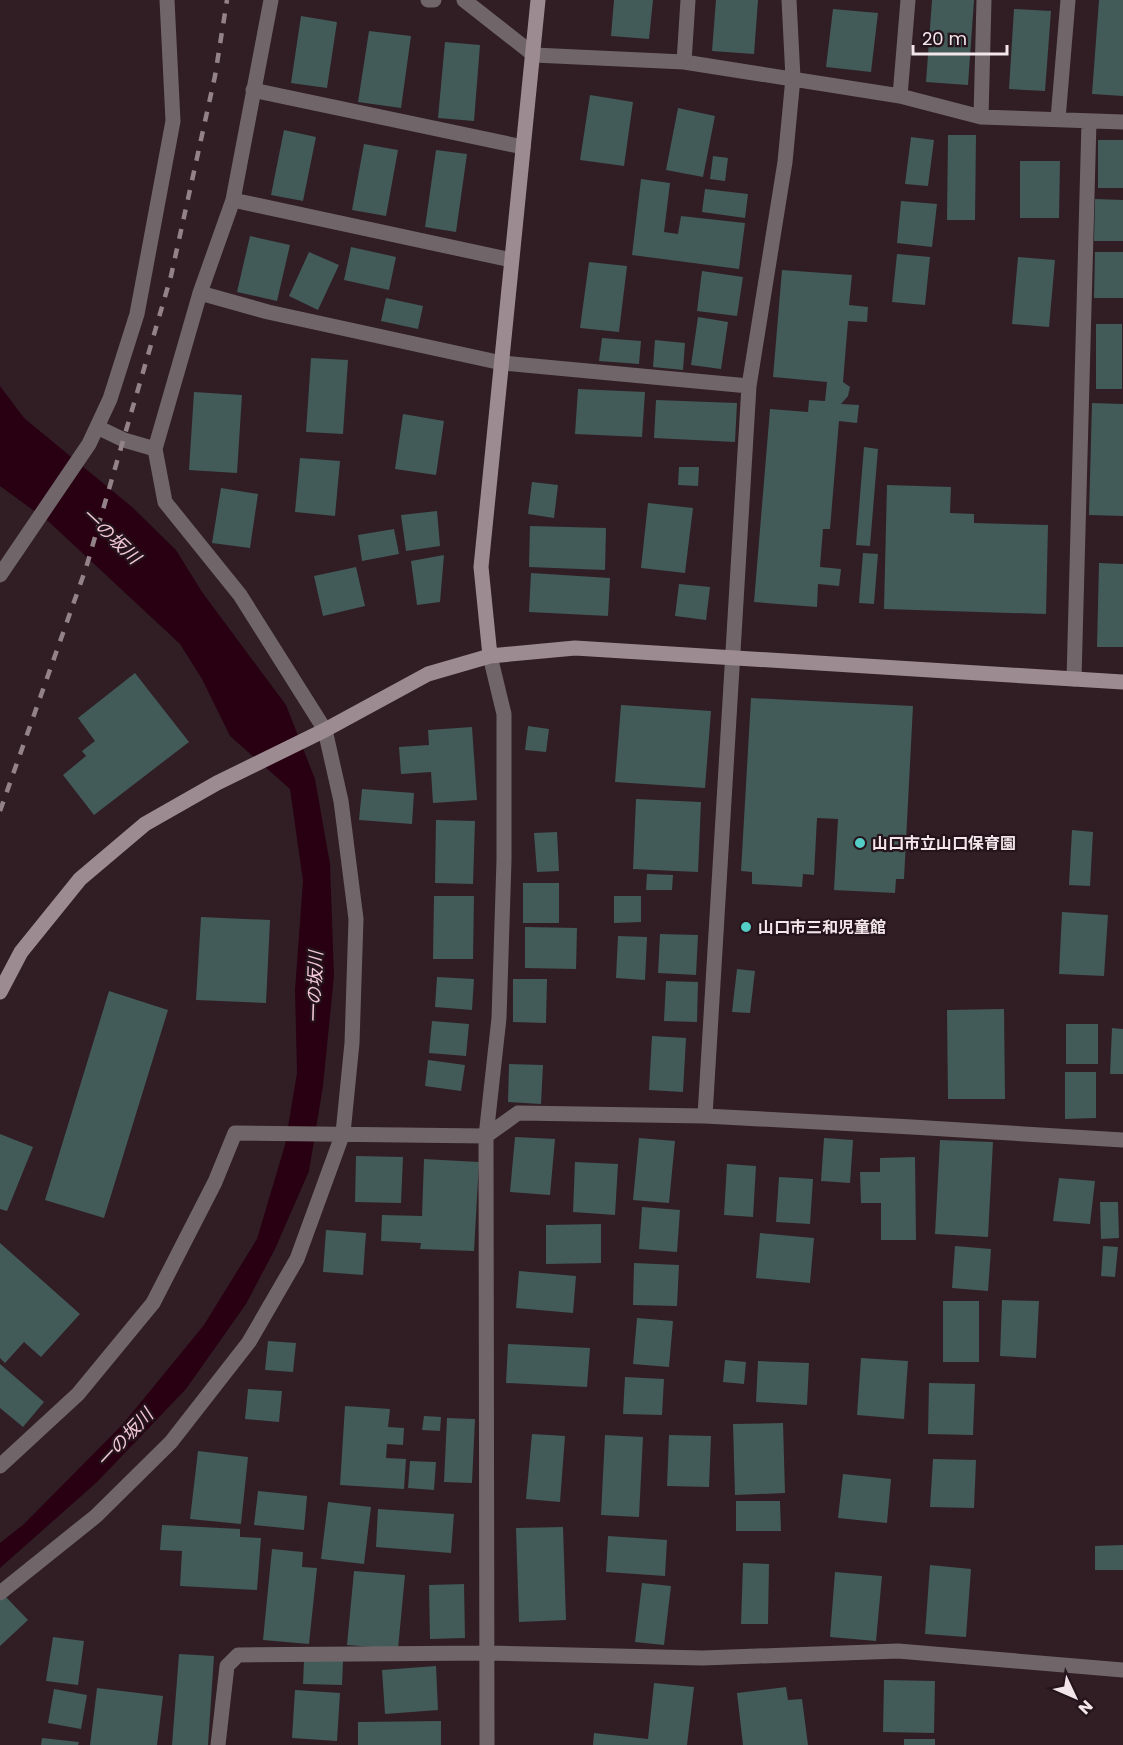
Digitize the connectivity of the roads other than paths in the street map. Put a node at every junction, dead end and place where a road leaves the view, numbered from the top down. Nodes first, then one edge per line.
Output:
1 (167, 0) edge
2 (271, 0) edge
3 (428, 0) edge
4 (434, 0) edge
5 (464, 0) edge
6 (538, 0) edge
7 (688, 0) edge
8 (789, 0) edge
9 (908, 0) edge
10 (984, 0) edge
11 (1068, 0) edge
12 (534, 55) junction
13 (684, 62) junction
14 (793, 78) junction
15 (253, 90) junction
16 (900, 96) junction
17 (981, 117) junction
18 (1058, 119) junction
19 (1089, 121) junction
20 (1123, 122) edge
21 (523, 147) junction
22 (233, 200) junction
23 (511, 260) junction
24 (200, 293) junction
25 (502, 363) junction
26 (749, 386) junction
27 (96, 427) junction
28 (155, 449) junction
29 (0, 575) edge
30 (490, 656) junction
31 (732, 657) junction
32 (1074, 679) junction
33 (1123, 682) edge
34 (319, 733) junction
35 (0, 992) edge
36 (705, 1116) junction
37 (336, 1133) junction
38 (486, 1136) junction
39 (1123, 1140) edge
40 (0, 1466) edge
41 (0, 1593) edge
42 (488, 1653) junction
43 (1123, 1670) edge
44 (218, 1745) edge
45 (487, 1745) edge

1 - 27 street
2 - 15 street
3 - 4 street
5 - 12 street
6 - 12 street
7 - 13 street
8 - 14 street
9 - 16 street
10 - 17 street
11 - 18 street
12 - 13 street
12 - 21 street
13 - 14 street
14 - 16 street
14 - 26 street
15 - 21 street
15 - 22 street
16 - 17 street
17 - 18 street
18 - 19 street
19 - 20 street
19 - 32 street
21 - 23 street
22 - 23 street
22 - 24 street
23 - 25 street
24 - 25 street
24 - 28 street
25 - 26 street
25 - 30 street
26 - 31 street
27 - 28 street
27 - 29 street
28 - 34 street
30 - 31 street
30 - 34 street
30 - 38 street
31 - 32 street
31 - 36 street
32 - 33 street
34 - 35 street
34 - 37 street
36 - 38 street
36 - 39 street
37 - 38 street
37 - 40 street
37 - 41 street
38 - 42 street
42 - 43 street
42 - 44 street
42 - 45 street

